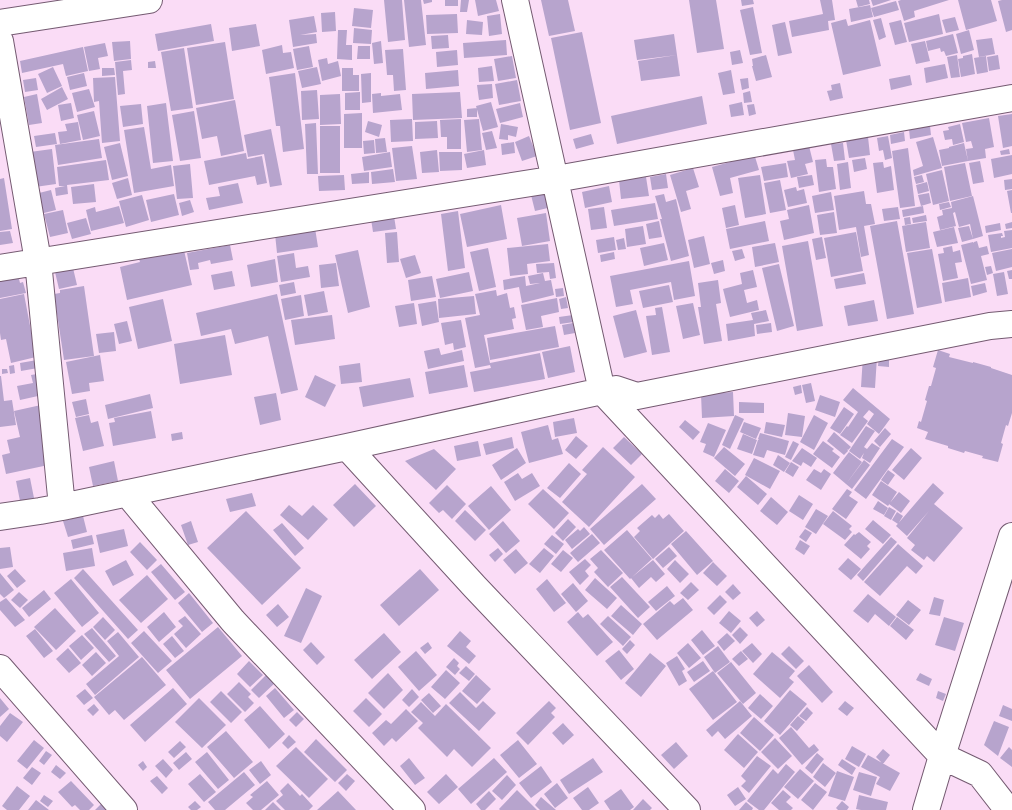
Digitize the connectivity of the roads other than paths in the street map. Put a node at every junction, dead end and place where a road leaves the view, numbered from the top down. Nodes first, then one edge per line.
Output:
1 (149, 0) edge
2 (515, 0) edge
3 (0, 23) edge
4 (0, 41) edge
5 (1012, 98) edge
6 (556, 179) junction
7 (38, 262) junction
8 (0, 268) edge
9 (1012, 324) edge
10 (602, 391) junction
11 (346, 447) junction
12 (127, 493) junction
13 (62, 506) junction
14 (0, 517) edge
15 (1012, 536) edge
16 (0, 668) edge
17 (942, 756) junction
18 (124, 810) edge
19 (412, 810) edge
20 (686, 810) edge
21 (926, 810) edge
22 (1008, 810) edge

1 - 3 street
2 - 6 street
4 - 7 street
5 - 6 street
6 - 7 street
6 - 10 street
7 - 8 street
7 - 13 street
9 - 10 street
10 - 11 street
10 - 17 street
11 - 12 street
11 - 20 street
12 - 13 street
12 - 19 street
13 - 14 street
15 - 17 street
16 - 18 street
17 - 21 street
17 - 22 street

